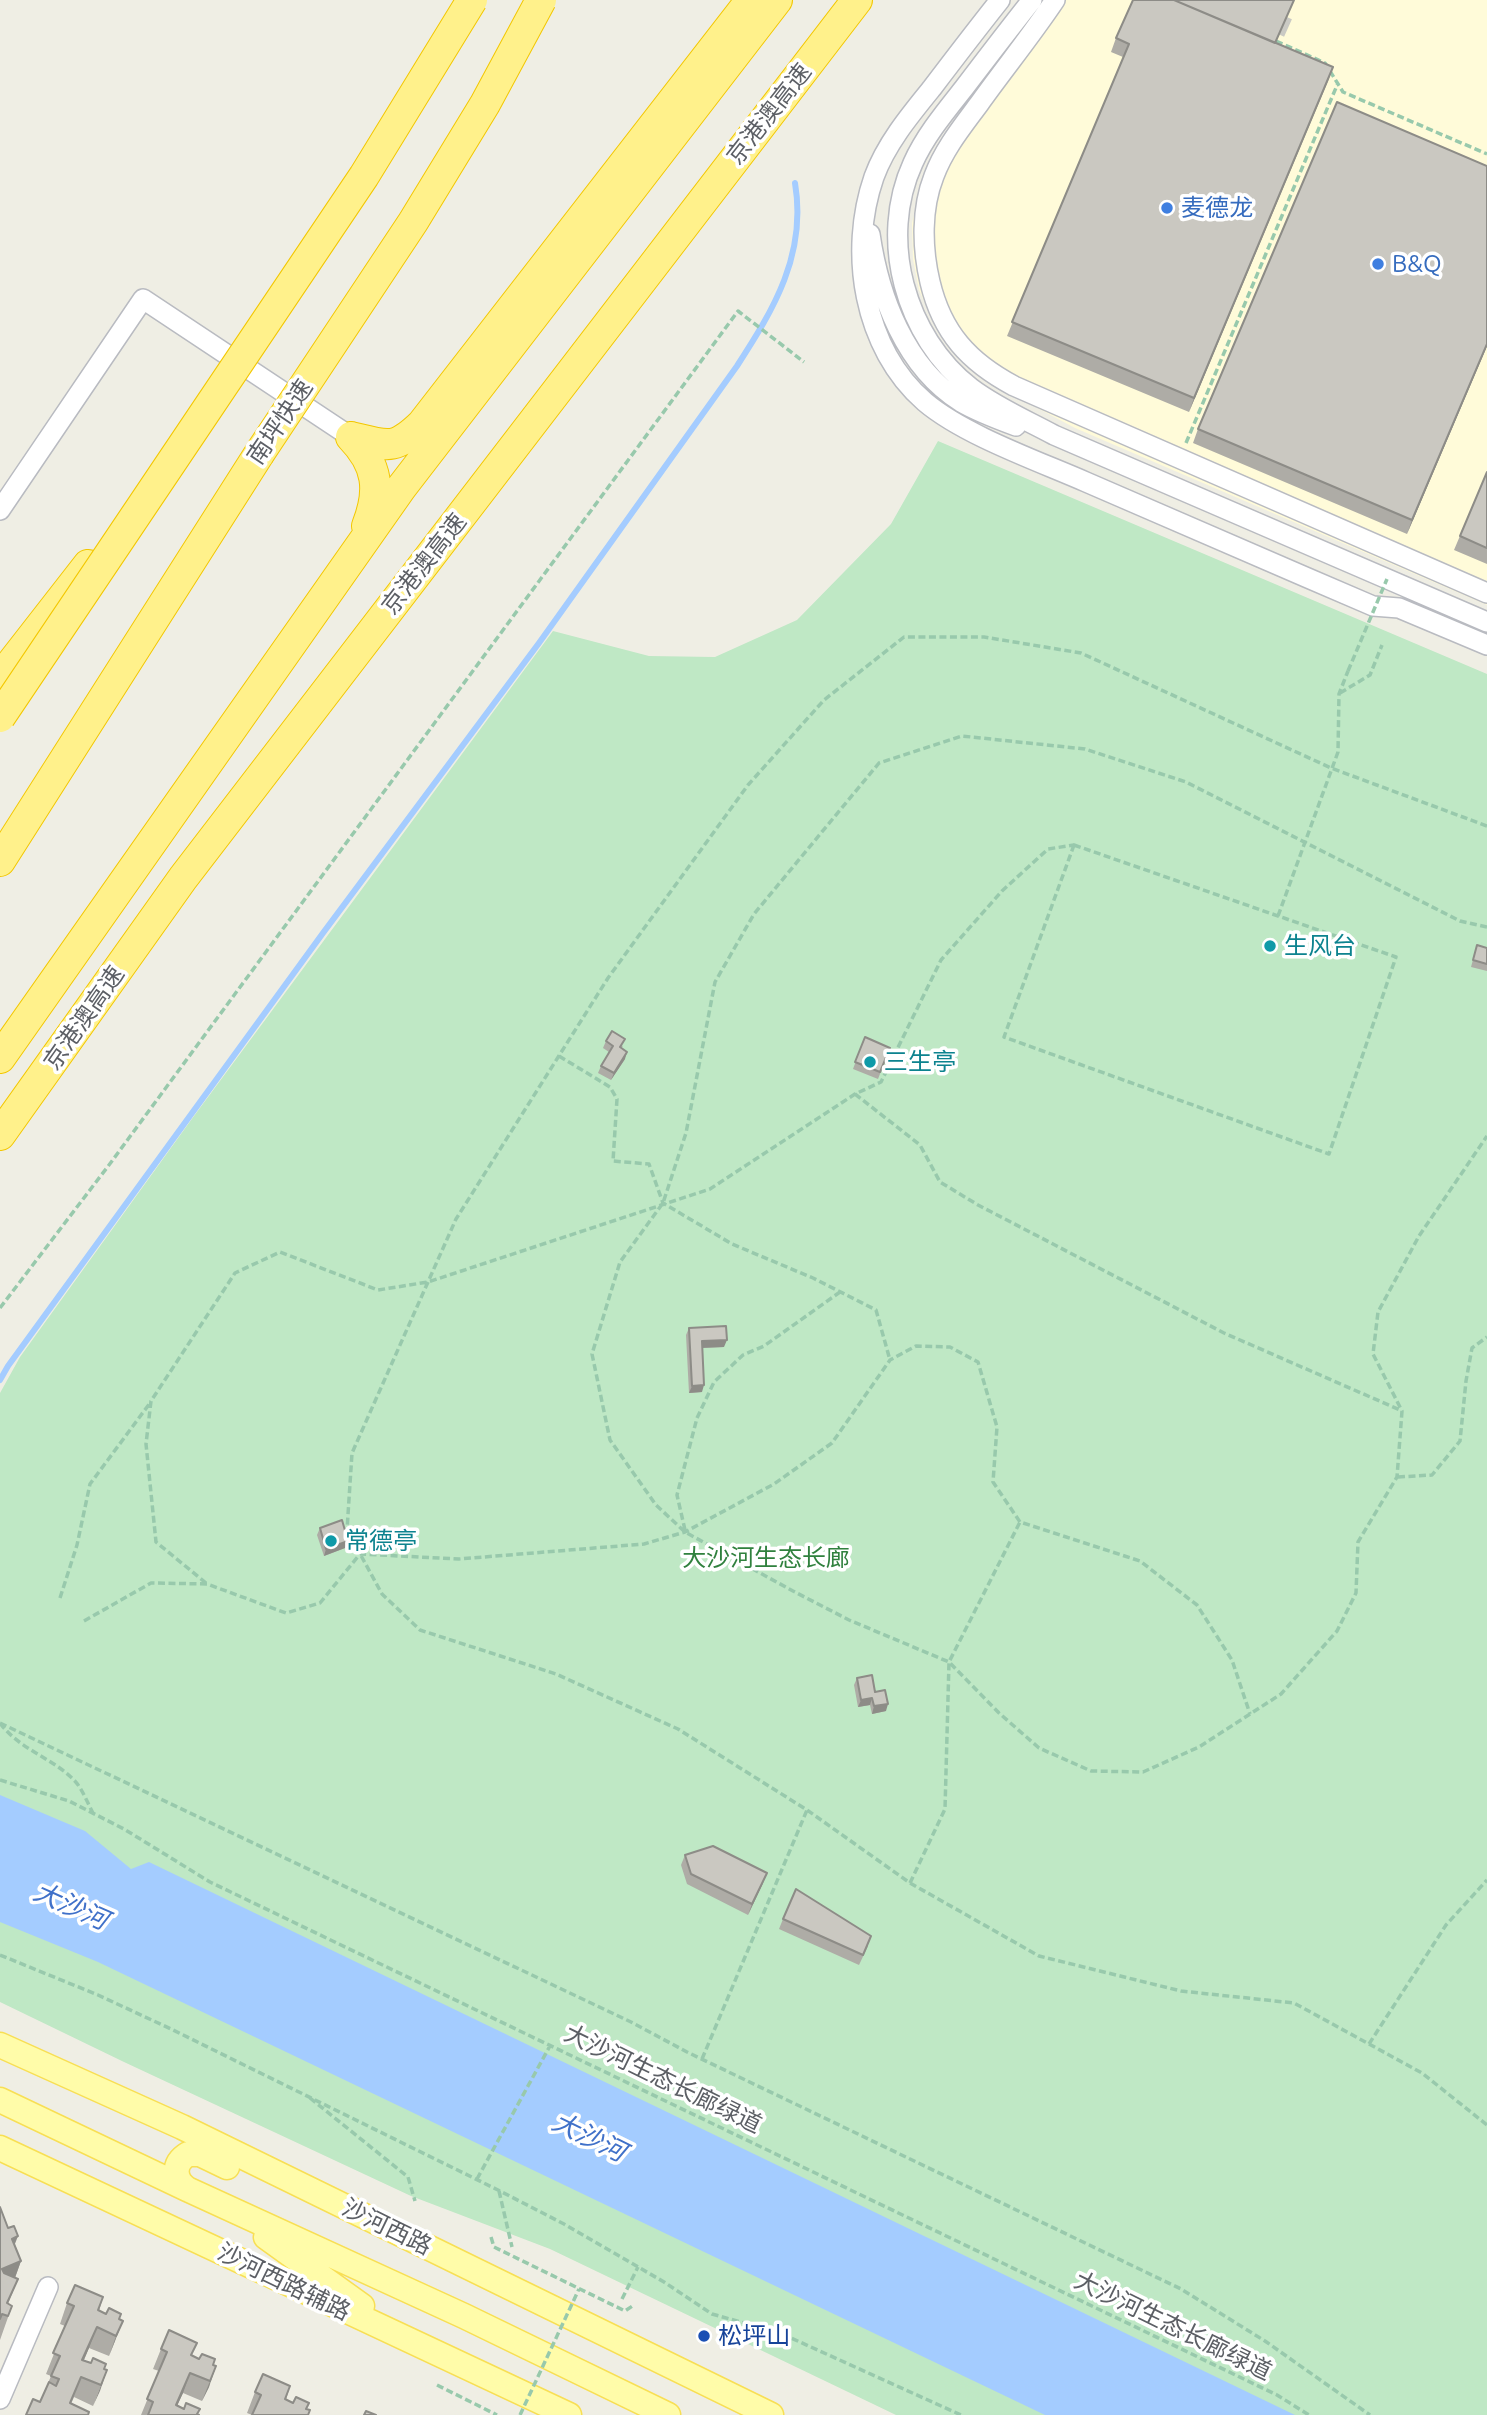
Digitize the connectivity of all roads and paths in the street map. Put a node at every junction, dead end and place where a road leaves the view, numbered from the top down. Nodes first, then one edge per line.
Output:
1 (472, 0) edge
2 (541, 0) edge
3 (751, 0) edge
4 (778, 0) edge
5 (857, 0) edge
6 (1000, 0) edge
7 (1032, 0) edge
8 (1055, 0) edge
9 (1276, 41) edge
10 (1338, 83) junction
11 (1487, 153) edge
12 (866, 206) junction
13 (804, 362) dead end
14 (206, 413) junction
15 (1054, 435) junction
16 (351, 437) junction
17 (259, 454) junction
18 (1179, 459) junction
19 (0, 510) edge
20 (362, 541) junction
21 (1387, 579) junction
22 (1487, 593) edge
23 (1487, 622) edge
24 (1382, 645) dead end
25 (1487, 645) edge
26 (0, 678) edge
27 (1339, 694) junction
28 (0, 717) edge
29 (1331, 768) junction
30 (1487, 827) edge
31 (0, 831) edge
32 (1305, 843) junction
33 (1074, 845) junction
34 (0, 861) edge
35 (1278, 916) junction
36 (1487, 927) edge
37 (559, 1056) junction
38 (0, 1058) edge
39 (855, 1094) junction
40 (0, 1135) edge
41 (1487, 1136) edge
42 (663, 1203) junction
43 (428, 1282) junction
44 (841, 1292) junction
45 (0, 1308) edge
46 (1487, 1337) edge
47 (890, 1360) junction
48 (151, 1401) junction
49 (1402, 1411) junction
50 (1397, 1477) junction
51 (1020, 1522) junction
52 (685, 1532) junction
53 (360, 1554) junction
54 (207, 1584) junction
55 (60, 1598) dead end
56 (83, 1621) dead end
57 (949, 1662) junction
58 (1250, 1714) junction
59 (0, 1723) edge
60 (0, 1780) edge
61 (807, 1810) junction
62 (94, 1814) junction
63 (1487, 1880) edge
64 (910, 1883) junction
65 (0, 1955) edge
66 (551, 2044) junction
67 (1369, 2044) junction
68 (0, 2045) edge
69 (702, 2059) junction
70 (302, 2093) junction
71 (0, 2100) edge
72 (1487, 2125) edge
73 (0, 2148) edge
74 (477, 2179) junction
75 (187, 2189) junction
76 (498, 2190) junction
77 (415, 2201) dead end
78 (223, 2206) junction
79 (394, 2231) junction
80 (491, 2237) dead end
81 (512, 2247) dead end
82 (638, 2267) junction
83 (48, 2287) dead end
84 (579, 2289) junction
85 (622, 2299) dead end
86 (634, 2305) dead end
87 (424, 2349) junction
88 (437, 2385) dead end
89 (0, 2399) edge
90 (497, 2415) edge
91 (520, 2415) edge
92 (569, 2415) edge
93 (668, 2415) edge
94 (771, 2415) edge
95 (961, 2415) edge
96 (1309, 2415) edge
97 (1370, 2415) edge

1 - 14 highway, bridge
2 - 17 highway, 南坪快速, bridge
3 - 16 highway
4 - 20 highway, 京港澳高速
5 - 40 highway, 京港澳高速
6 - 12 lane
7 - 15 lane
8 - 18 lane
9 - 10 path
10 - 11 path
10 - 18 path
12 - 15 lane
12 - 25 lane
13 - 45 path
14 - 26 highway, bridge
14 - 28 highway, bridge
15 - 21 lane
16 - 19 lane
16 - 20 highway
17 - 31 highway, 南坪快速
17 - 34 highway
18 - 22 lane
20 - 38 highway, 京港澳高速
21 - 23 lane
21 - 27 path, bridge
24 - 27 path
27 - 29 path
29 - 30 path
29 - 32 path
29 - 37 path
32 - 35 path
32 - 36 path
32 - 42 path
33 - 35 path
33 - 35 path
33 - 39 path
37 - 42 path
37 - 43 path
39 - 42 path
39 - 49 path
41 - 49 path
42 - 43 path
42 - 44 path
42 - 52 path
43 - 48 path
43 - 53 path
44 - 47 path
44 - 52 path
46 - 50 path
47 - 51 path
47 - 52 path
48 - 54 path
48 - 55 path
49 - 50 path
50 - 58 path
51 - 57 path
51 - 58 path
52 - 53 path
52 - 57 path
53 - 54 path
53 - 61 path
54 - 56 path
57 - 58 path
57 - 64 path
59 - 62 path
59 - 69 path
60 - 62 path, 大沙河生态长廊绿道
61 - 64 path
61 - 69 path
62 - 66 path, 大沙河生态长廊绿道
63 - 67 path
64 - 67 path
65 - 70 path
66 - 74 path
66 - 96 path, 大沙河生态长廊绿道
67 - 72 path
68 - 79 main road, 沙河西路
69 - 97 path
70 - 74 path
70 - 77 path
71 - 75 main road, 沙河西路
73 - 87 main road, 沙河西路辅路
74 - 76 path
75 - 78 main road, 沙河西路
75 - 79 main road
76 - 81 path
76 - 82 path
78 - 87 main road
78 - 93 main road, 沙河西路
79 - 94 main road, 沙河西路
80 - 84 path
82 - 85 path
82 - 95 path
83 - 89 lane
84 - 86 path
84 - 91 path, bridge
87 - 92 main road, 沙河西路辅路
88 - 90 path

